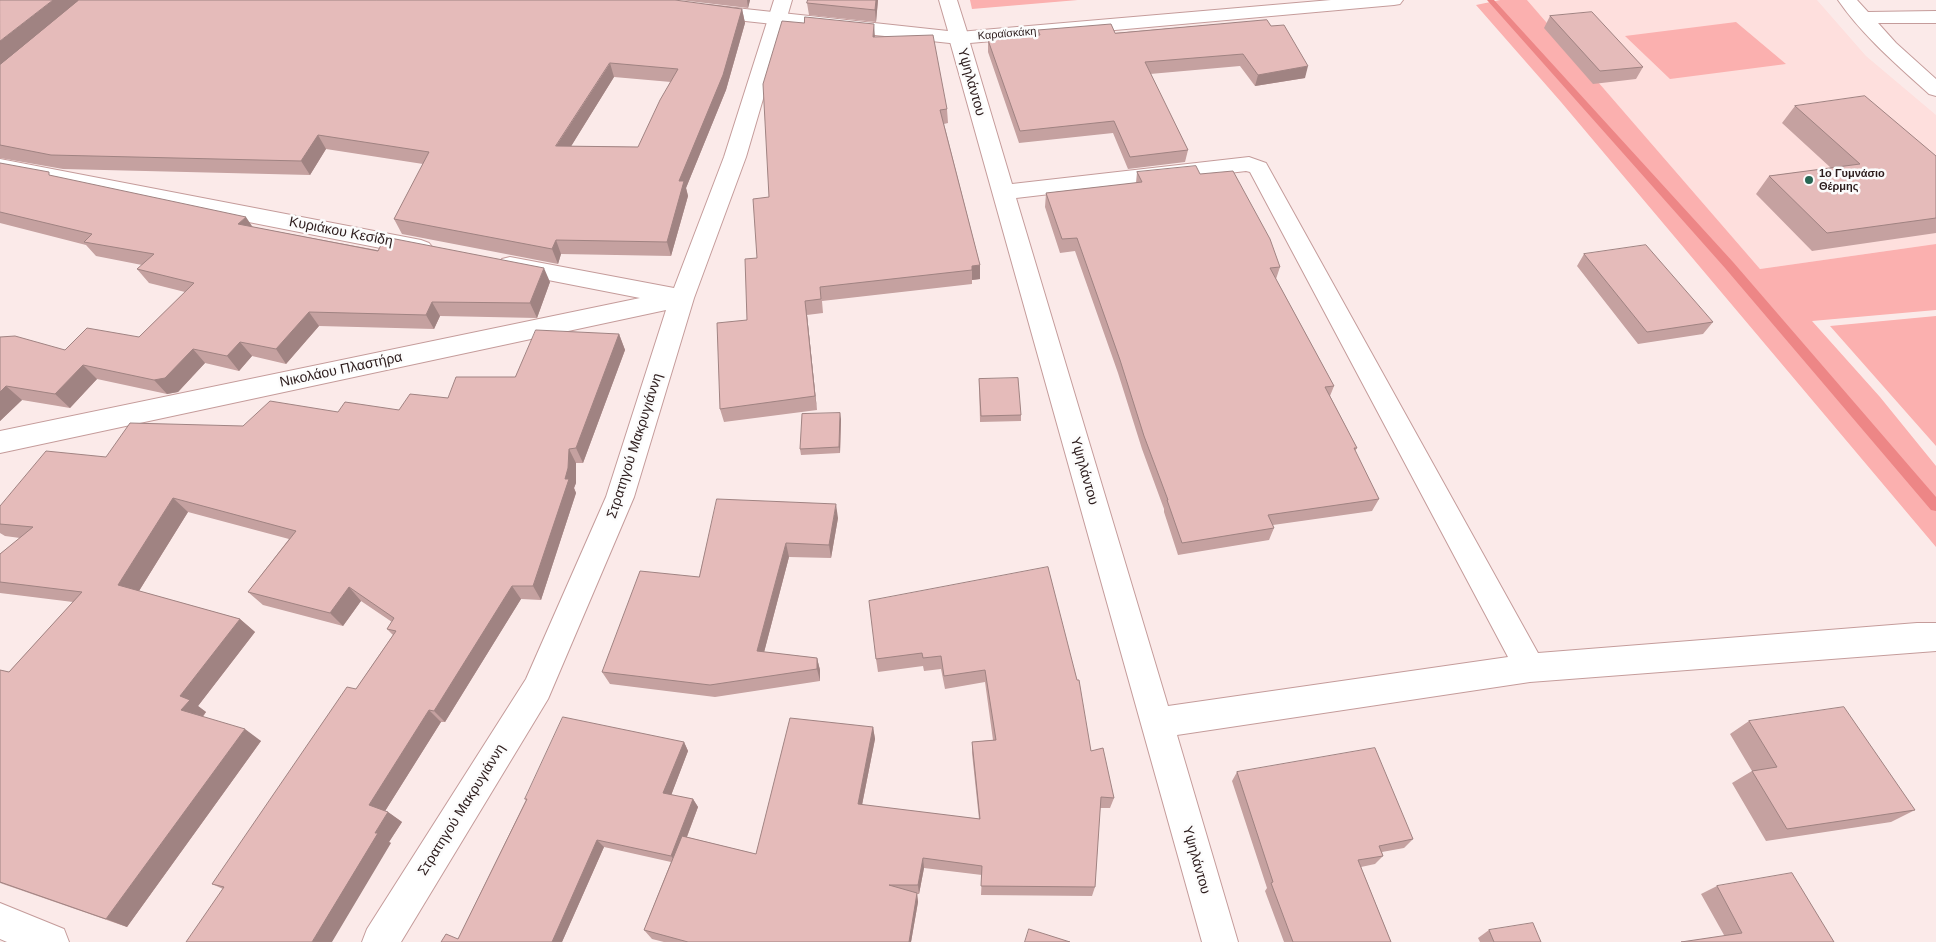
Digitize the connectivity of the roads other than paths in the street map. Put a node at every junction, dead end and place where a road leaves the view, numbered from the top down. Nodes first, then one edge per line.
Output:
1 (948, 0) edge
2 (1394, 0) edge
3 (1847, 0) edge
4 (690, 9) edge
5 (780, 10) edge
6 (1936, 17) edge
7 (1861, 18) junction
8 (959, 38) junction
9 (1936, 90) edge
10 (0, 166) edge
11 (1004, 192) junction
12 (439, 251) edge
13 (488, 261) edge
14 (682, 298) junction
15 (0, 442) edge
16 (1936, 638) edge
17 (1530, 668) junction
18 (1157, 723) junction
19 (0, 921) edge
20 (51, 942) edge
21 (380, 942) edge
22 (1220, 942) edge

1 - 8 street, Υψηλάντου
2 - 8 street, Καραϊσκάκη
3 - 7 street
4 - 5 street, Καραϊσκάκη
5 - 8 street, Καραϊσκάκη
5 - 14 street, Στρατηγού Μακρυγιάννη
6 - 7 street
7 - 9 street
8 - 11 street, Υψηλάντου
10 - 12 street, Κυριάκου Κεσίδη
11 - 17 street
11 - 18 street, Υψηλάντου
13 - 14 street
14 - 15 street, Νικολάου Πλαστήρα
14 - 21 street, Στρατηγού Μακρυγιάννη
16 - 17 street
17 - 18 street
18 - 22 street, Υψηλάντου
19 - 20 street

